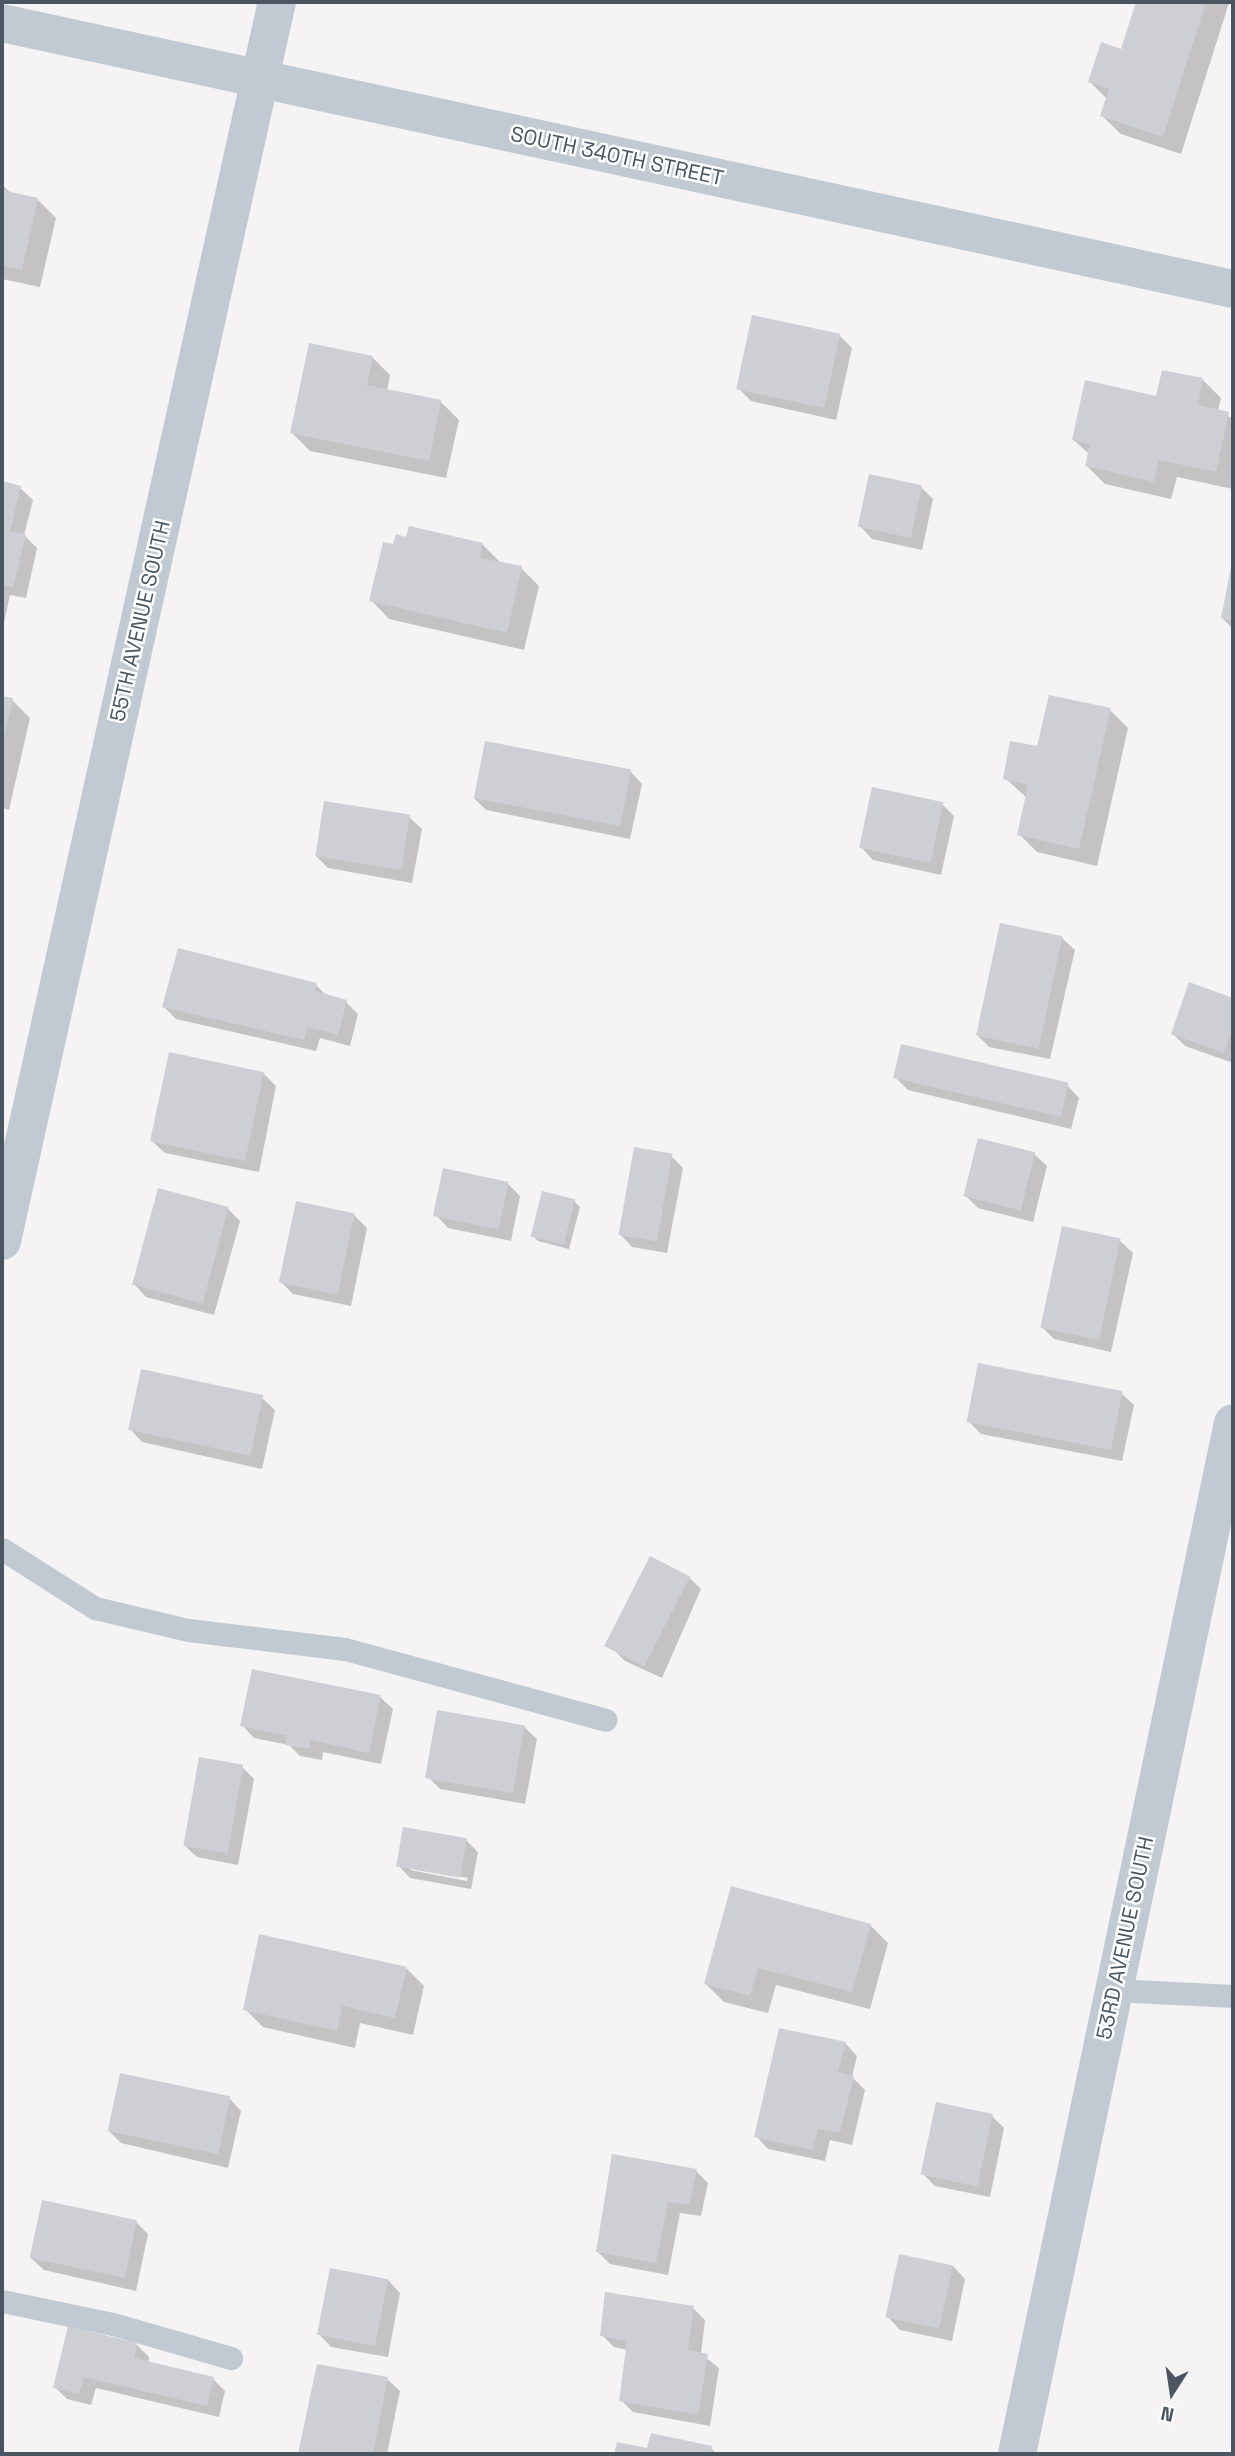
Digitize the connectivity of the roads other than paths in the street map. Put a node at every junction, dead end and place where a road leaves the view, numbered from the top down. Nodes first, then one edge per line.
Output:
1 (277, 2) edge
2 (2, 23) edge
3 (261, 79) junction
4 (1233, 289) edge
5 (2, 1241) edge
6 (1233, 1423) edge
7 (2, 1549) edge
8 (606, 1720) dead end
9 (1114, 1990) junction
10 (1233, 1996) edge
11 (2, 2301) edge
12 (231, 2358) dead end
13 (1017, 2454) edge

1 - 3 street, 55TH AVENUE SOUTH
2 - 3 street, SOUTH 340TH STREET
3 - 4 street, SOUTH 340TH STREET
3 - 5 street, 55TH AVENUE SOUTH
6 - 9 street, 53RD AVENUE SOUTH
7 - 8 lane
9 - 10 lane
9 - 13 street, 53RD AVENUE SOUTH
11 - 12 lane

